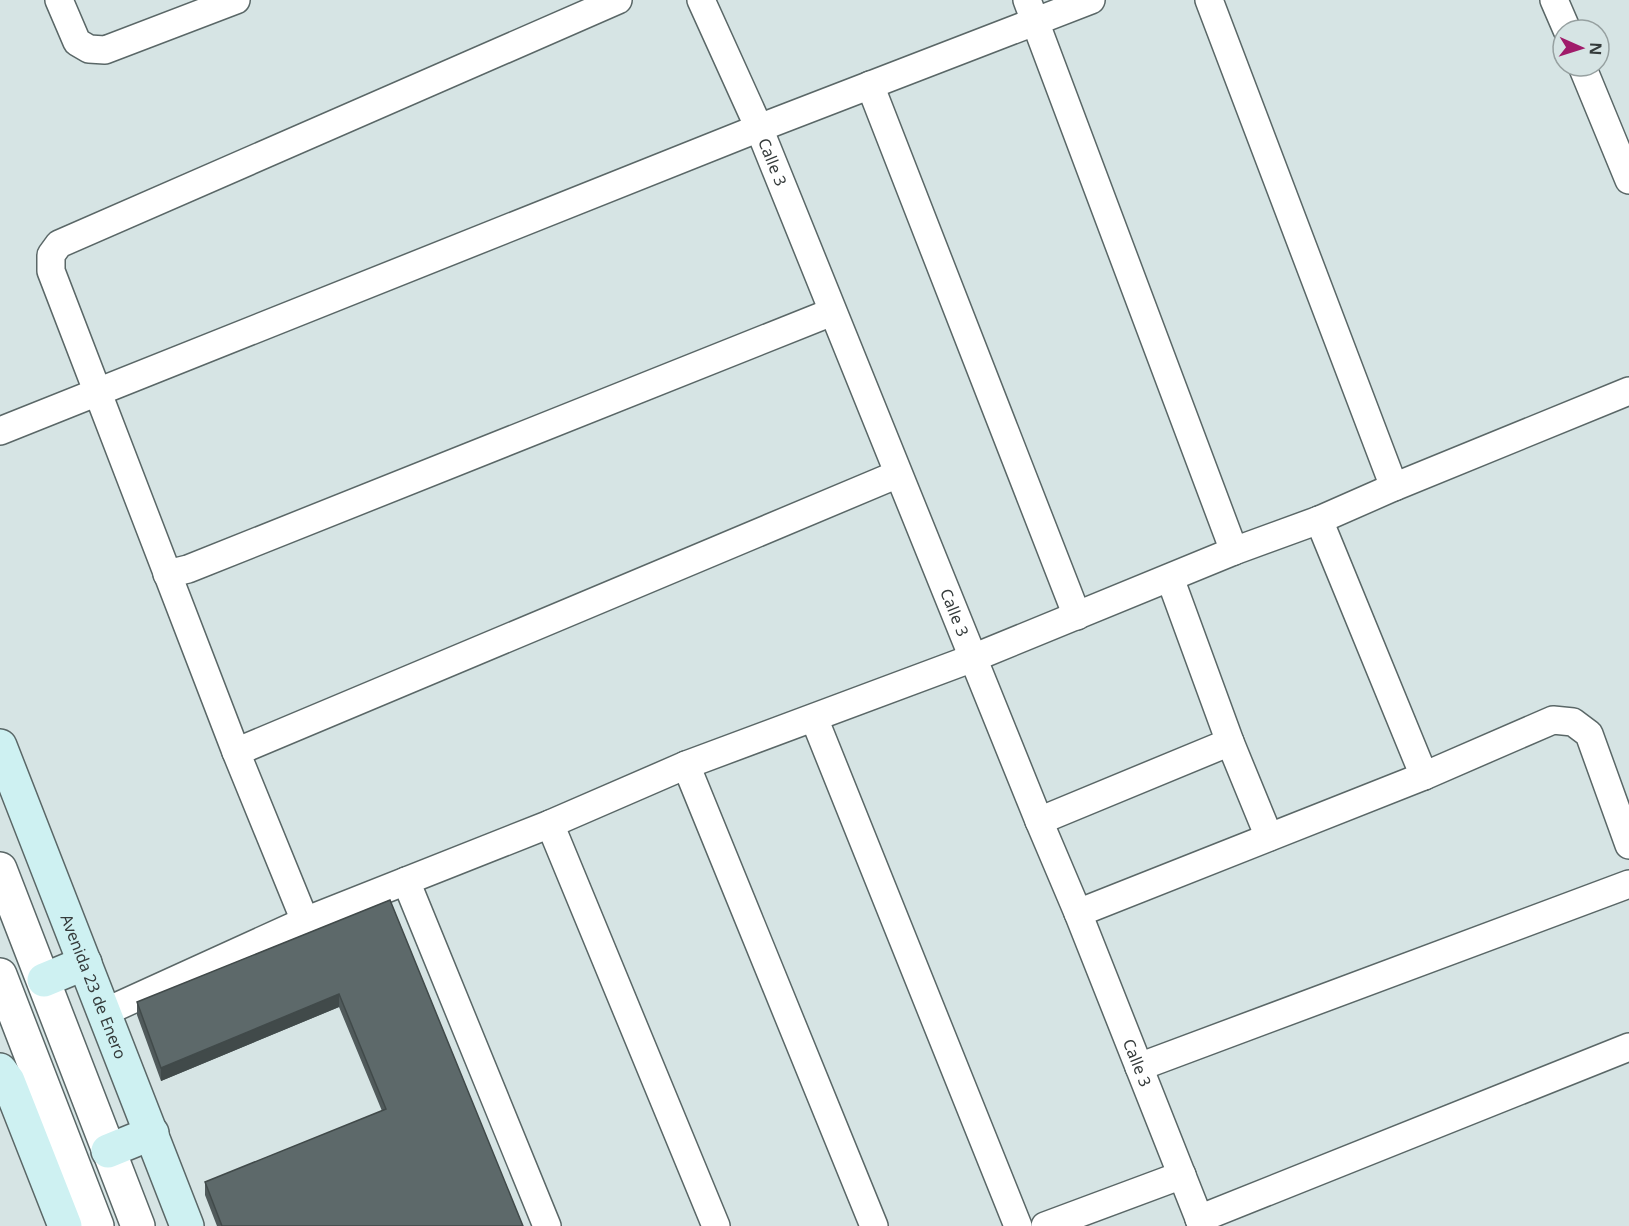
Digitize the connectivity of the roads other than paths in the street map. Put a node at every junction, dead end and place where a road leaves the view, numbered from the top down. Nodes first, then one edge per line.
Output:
1 (59, 0) edge
2 (236, 0) edge
3 (618, 0) edge
4 (701, 0) edge
5 (1091, 0) edge
6 (1209, 0) edge
7 (1554, 0) edge
8 (1031, 10) edge
9 (1562, 18) edge
10 (1587, 78) edge
11 (870, 85) junction
12 (759, 128) junction
13 (1629, 180) edge
14 (832, 312) junction
15 (97, 392) junction
16 (1629, 392) edge
17 (0, 431) edge
18 (898, 474) junction
19 (1394, 487) junction
20 (1319, 520) junction
21 (1234, 550) junction
22 (167, 574) junction
23 (1170, 578) junction
24 (1077, 616) junction
25 (973, 658) junction
26 (814, 718) junction
27 (1230, 742) junction
28 (0, 746) edge
29 (236, 752) junction
30 (686, 765) junction
31 (1424, 776) junction
32 (1039, 821) junction
33 (550, 824) junction
34 (1269, 837) junction
35 (1629, 845) edge
36 (0, 869) edge
37 (406, 881) junction
38 (1629, 884) edge
39 (1078, 913) junction
40 (304, 921) junction
41 (85, 963) junction
42 (0, 975) edge
43 (44, 980) junction
44 (105, 1012) junction
45 (1629, 1047) edge
46 (1139, 1067) junction
47 (0, 1070) edge
48 (0, 1120) edge
49 (152, 1133) junction
50 (108, 1150) junction
51 (1182, 1175) junction
52 (1201, 1222) edge
53 (40, 1226) edge
54 (65, 1226) edge
55 (97, 1226) edge
56 (138, 1226) edge
57 (187, 1226) edge
58 (547, 1226) edge
59 (716, 1226) edge
60 (874, 1226) edge
61 (1018, 1226) edge
62 (1045, 1226) edge

1 - 2 street
3 - 15 street
4 - 12 street, Calle 3
5 - 8 street
6 - 19 street
7 - 9 street
8 - 11 street
8 - 21 street
10 - 13 street
11 - 12 street
11 - 24 street
12 - 14 street, Calle 3
12 - 15 street
14 - 18 street, Calle 3
14 - 22 street
15 - 17 street
15 - 22 street
16 - 19 street
18 - 25 street, Calle 3
18 - 29 street
19 - 20 street
20 - 21 street
20 - 31 street
21 - 23 street
22 - 29 street
23 - 24 street
23 - 27 street
24 - 25 street
25 - 26 street
25 - 32 street, Calle 3
26 - 30 street
26 - 61 street
27 - 32 street
27 - 34 street
28 - 41 main road, Avenida 23 de Enero
29 - 40 street
30 - 33 street
30 - 60 street
31 - 34 street
31 - 35 street
32 - 39 street, Calle 3
33 - 37 street
33 - 59 street
34 - 39 street
36 - 43 street
37 - 40 street
37 - 58 street
38 - 46 street
39 - 46 street, Calle 3
40 - 44 street
41 - 43 main road
41 - 44 main road, Avenida 23 de Enero
42 - 55 street
43 - 50 street
44 - 49 main road, Avenida 23 de Enero
45 - 52 street
46 - 51 street, Calle 3
47 - 54 main road
48 - 53 main road
49 - 50 main road
49 - 57 main road, Avenida 23 de Enero
50 - 56 street
51 - 52 street, Calle 3
51 - 62 street

